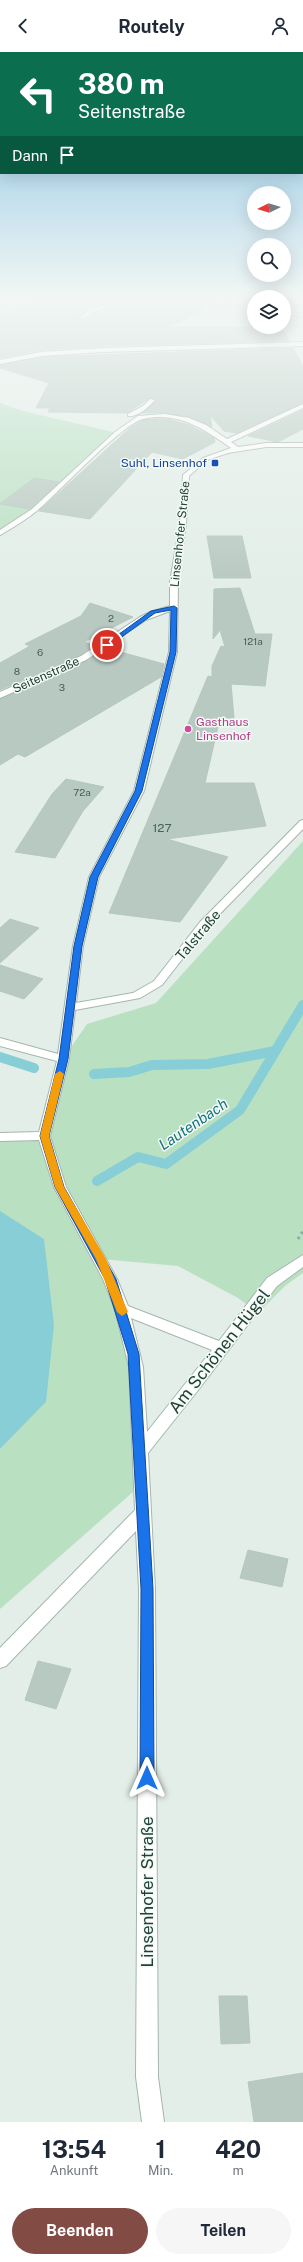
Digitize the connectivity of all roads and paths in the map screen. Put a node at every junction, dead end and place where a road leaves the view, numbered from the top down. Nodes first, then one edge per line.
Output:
1 (152, 400) dead end
2 (303, 406) edge
3 (130, 423) junction
4 (226, 442) junction
5 (303, 445) edge
6 (238, 450) junction
7 (0, 533) edge
8 (174, 608) junction
9 (0, 695) edge
10 (303, 823) edge
11 (71, 1007) junction
12 (0, 1042) edge
13 (63, 1059) junction
14 (44, 1136) junction
15 (0, 1137) edge
16 (303, 1260) edge
17 (122, 1309) junction
18 (222, 1348) junction
19 (141, 1450) junction
20 (143, 1513) junction
21 (0, 1660) edge
22 (153, 2122) edge

1 - 3 street
2 - 4 street
3 - 4 street
3 - 7 street
4 - 6 street
5 - 6 street, Linsenhofer Straße
6 - 8 street, Linsenhofer Straße
8 - 9 street, Seitenstraße
8 - 11 street, Linsenhofer Straße
10 - 11 street, Talstraße
11 - 13 street, Linsenhofer Straße
12 - 13 street
13 - 14 street, Linsenhofer Straße
14 - 15 street
14 - 17 street, Linsenhofer Straße
16 - 18 street, Am Schönen Hügel
17 - 18 street
17 - 19 street, Linsenhofer Straße
18 - 19 street, Am Schönen Hügel
19 - 20 street, Linsenhofer Straße
20 - 21 street
20 - 22 street, Linsenhofer Straße

